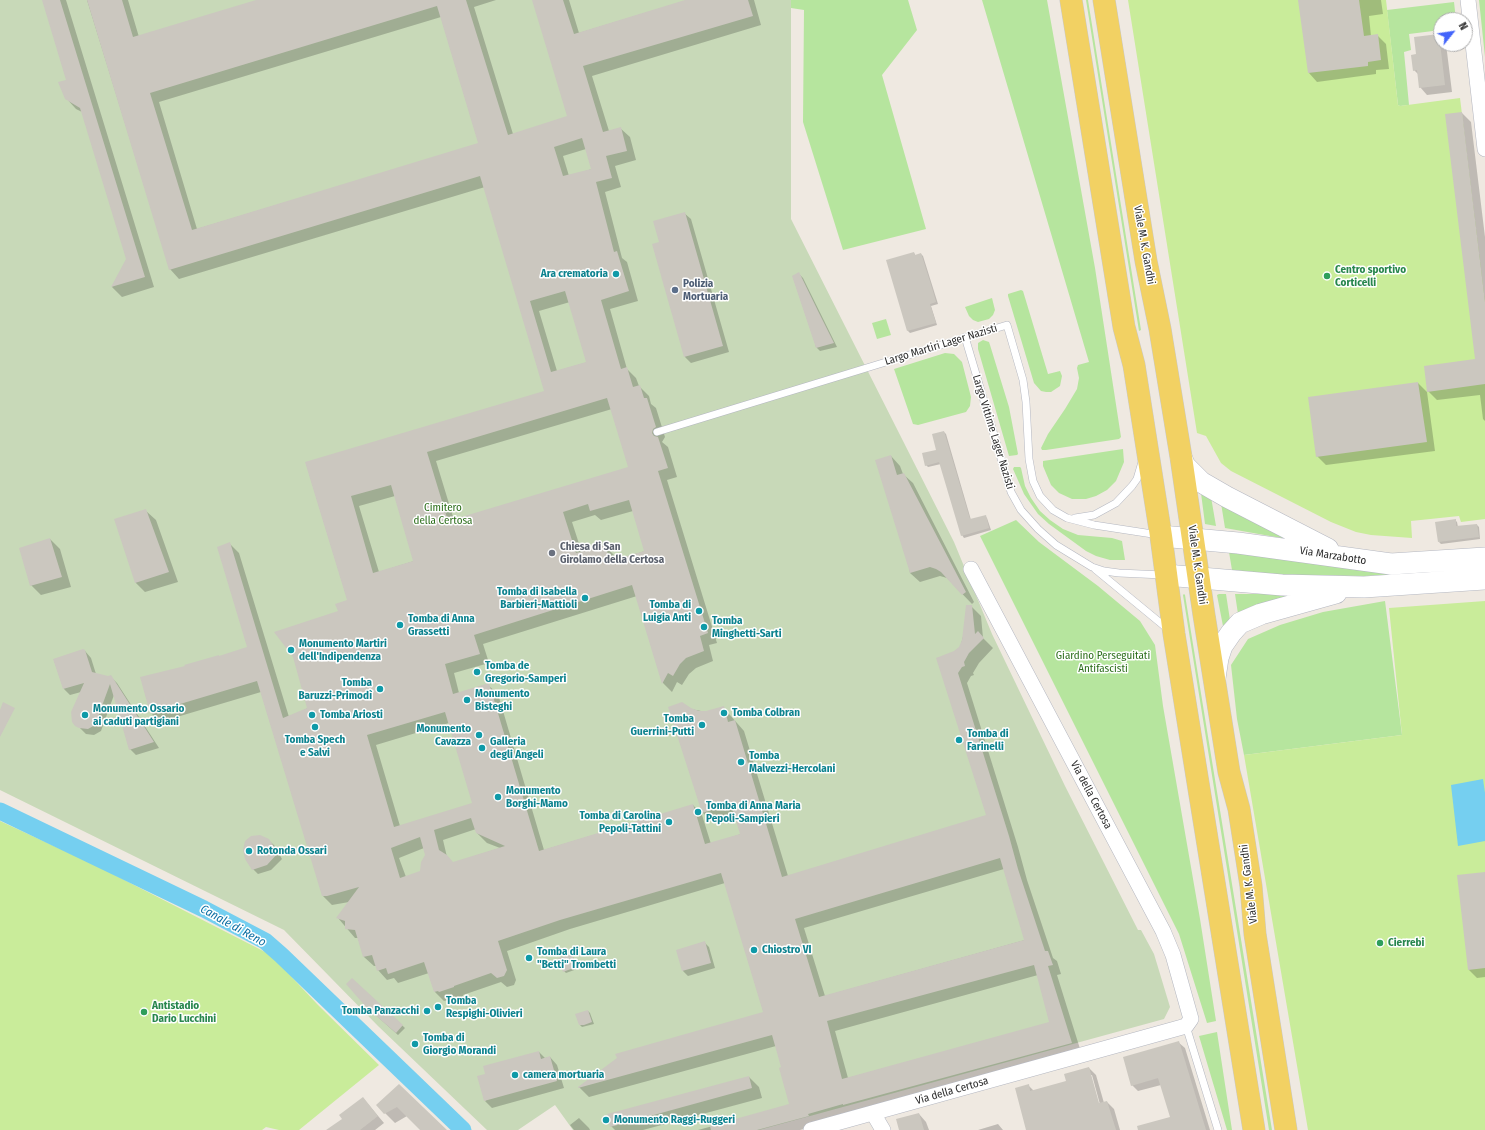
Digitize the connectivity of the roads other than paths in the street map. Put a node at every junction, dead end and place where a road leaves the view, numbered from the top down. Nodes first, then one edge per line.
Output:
1 (1071, 0) edge
2 (1104, 0) edge
3 (1468, 0) edge
4 (1485, 149) edge
5 (965, 337) junction
6 (657, 432) dead end
7 (1146, 442) junction
8 (1181, 457) junction
9 (1067, 518) junction
10 (1178, 537) junction
11 (1347, 558) junction
12 (1485, 558) edge
13 (1092, 567) junction
14 (971, 569) dead end
15 (1183, 576) junction
16 (1485, 579) edge
17 (1364, 587) junction
18 (1174, 634) junction
19 (1214, 679) junction
20 (1186, 1026) junction
21 (873, 1113) junction
22 (811, 1130) edge
23 (883, 1130) edge
24 (1218, 1130) edge
25 (1254, 1130) edge
26 (1286, 1130) edge

1 - 7 main road, Viale M. K. Gandhi
2 - 8 main road, Viale M. K. Gandhi
3 - 4 street
5 - 6 lane, Largo Martiri Lager Nazisti
5 - 9 lane, Largo Martiri Lager Nazisti
5 - 13 lane, Largo Vittime Lager Nazisti
7 - 9 lane
7 - 10 main road, Viale M. K. Gandhi
8 - 10 main road, Viale M. K. Gandhi
8 - 11 street
9 - 10 lane, Largo Martiri Lager Nazisti
10 - 11 street, Via Marzabotto
10 - 15 main road, Viale M. K. Gandhi
10 - 15 main road, Viale M. K. Gandhi
11 - 12 street, Via Marzabotto
13 - 15 lane, Largo Vittime Lager Nazisti
13 - 18 lane
14 - 20 street, Via della Certosa
15 - 17 street
15 - 18 main road, Viale M. K. Gandhi
15 - 19 main road, Viale M. K. Gandhi
16 - 17 street
17 - 19 street
18 - 25 main road, Viale M. K. Gandhi
19 - 26 main road, Viale M. K. Gandhi
20 - 21 street, Via della Certosa
20 - 24 lane, Via della Certosa
21 - 22 street, Via della Certosa
21 - 23 street

